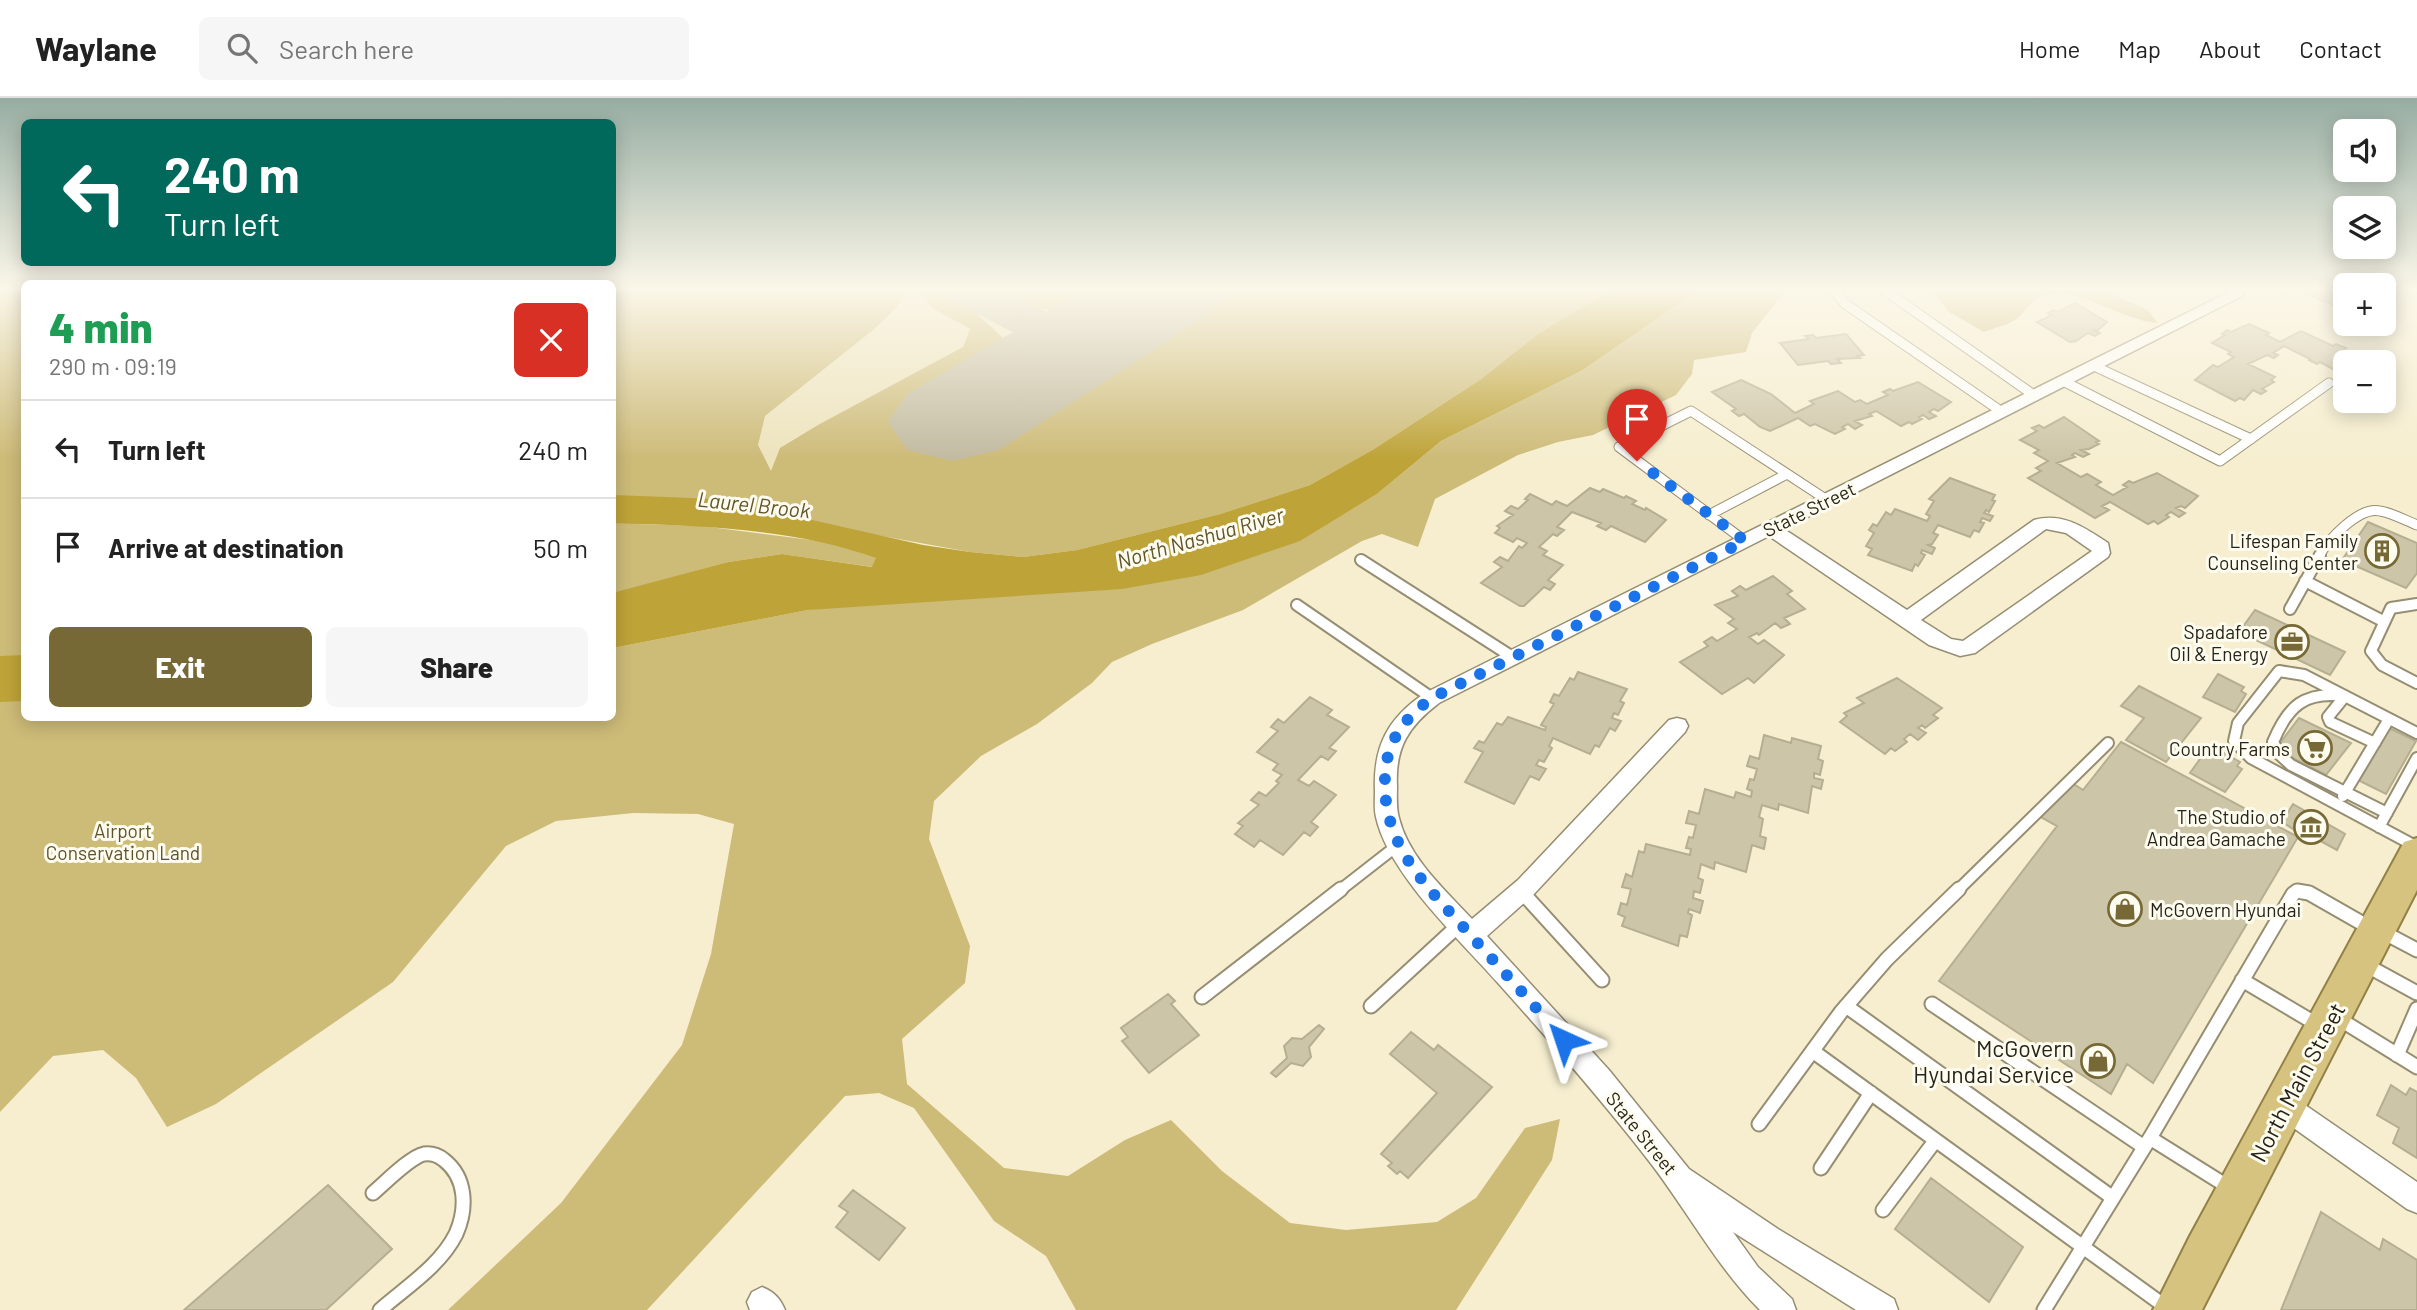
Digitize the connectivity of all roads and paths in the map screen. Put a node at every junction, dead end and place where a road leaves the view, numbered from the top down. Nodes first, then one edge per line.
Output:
1 (1906, 346) edge
2 (1963, 346) edge
3 (2134, 346) edge
4 (2094, 366) junction
5 (2063, 381) junction
6 (2329, 383) dead end
7 (2035, 396) junction
8 (2002, 412) junction
9 (2251, 439) junction
10 (1787, 474) junction
11 (1827, 500) junction
12 (1709, 515) junction
13 (2417, 525) edge
14 (1771, 529) junction
15 (1745, 541) junction
16 (1361, 560) dead end
17 (2305, 581) junction
18 (2417, 604) edge
19 (1297, 605) dead end
20 (2290, 609) dead end
21 (1906, 620) junction
22 (2383, 621) junction
23 (1514, 658) junction
24 (2417, 683) edge
25 (2345, 696) junction
26 (1432, 698) junction
27 (2389, 719) junction
28 (1677, 726) dead end
29 (2417, 733) edge
30 (2108, 743) dead end
31 (2375, 743) junction
32 (2417, 758) edge
33 (2346, 792) junction
34 (2338, 805) junction
35 (2387, 813) junction
36 (2379, 827) junction
37 (1398, 845) junction
38 (2417, 847) edge
39 (2417, 853) edge
40 (1521, 891) junction
41 (1466, 929) junction
42 (2373, 942) junction
43 (2417, 950) edge
44 (1602, 980) dead end
45 (2242, 980) junction
46 (2417, 993) edge
47 (1202, 997) dead end
48 (1932, 1004) dead end
49 (1371, 1006) dead end
50 (1846, 1006) junction
51 (2417, 1009) edge
52 (2329, 1022) junction
53 (1814, 1052) junction
54 (2397, 1055) junction
55 (2417, 1067) edge
56 (1871, 1093) junction
57 (2283, 1105) junction
58 (1759, 1124) dead end
59 (1935, 1140) junction
60 (2147, 1142) junction
61 (1821, 1168) dead end
62 (1675, 1173) junction
63 (373, 1193) dead end
64 (2239, 1193) junction
65 (2113, 1198) junction
66 (2417, 1199) edge
67 (1883, 1210) dead end
68 (2082, 1248) junction
69 (380, 1310) edge
70 (1781, 1310) edge
71 (1882, 1310) edge
72 (2045, 1310) edge
73 (2170, 1310) edge
74 (2177, 1310) edge

1 - 8 lane
2 - 7 lane
3 - 4 street, State Street
4 - 5 street, State Street
4 - 9 lane
5 - 7 street, State Street
5 - 9 lane
6 - 9 lane
7 - 8 street, State Street
8 - 11 street, State Street
10 - 11 lane
10 - 12 lane
10 - 12 lane
11 - 14 street, State Street
12 - 15 lane
13 - 17 lane
14 - 15 street, State Street
14 - 21 street
15 - 23 street, State Street
16 - 23 lane
17 - 20 lane
17 - 22 lane
18 - 22 lane
19 - 26 lane
21 - 21 street
22 - 24 lane
23 - 26 street, State Street
25 - 27 lane
25 - 31 lane
25 - 33 lane
25 - 34 lane
26 - 37 street, State Street
27 - 29 lane
27 - 31 lane
28 - 40 street
30 - 50 lane
31 - 33 lane
32 - 35 lane
33 - 34 lane
33 - 35 lane
34 - 36 lane
35 - 36 lane
36 - 38 lane
37 - 41 street, State Street
37 - 47 lane
39 - 42 highway, North Main Street
40 - 41 street
40 - 44 lane
41 - 49 lane
41 - 62 street, State Street
42 - 43 lane
42 - 45 lane
42 - 46 lane
42 - 52 highway, North Main Street
45 - 52 lane
45 - 60 lane
48 - 60 lane
50 - 53 lane
50 - 65 lane
51 - 54 lane
52 - 54 lane
52 - 57 highway, North Main Street
53 - 56 lane
53 - 58 lane
54 - 55 lane
56 - 59 lane
56 - 61 lane
57 - 64 highway, North Main Street
57 - 66 street
59 - 67 lane
59 - 68 lane
60 - 64 lane
60 - 65 lane
62 - 70 street, State Street
62 - 71 street
63 - 69 lane
64 - 74 highway, North Main Street
65 - 68 lane
68 - 72 lane
68 - 73 lane

